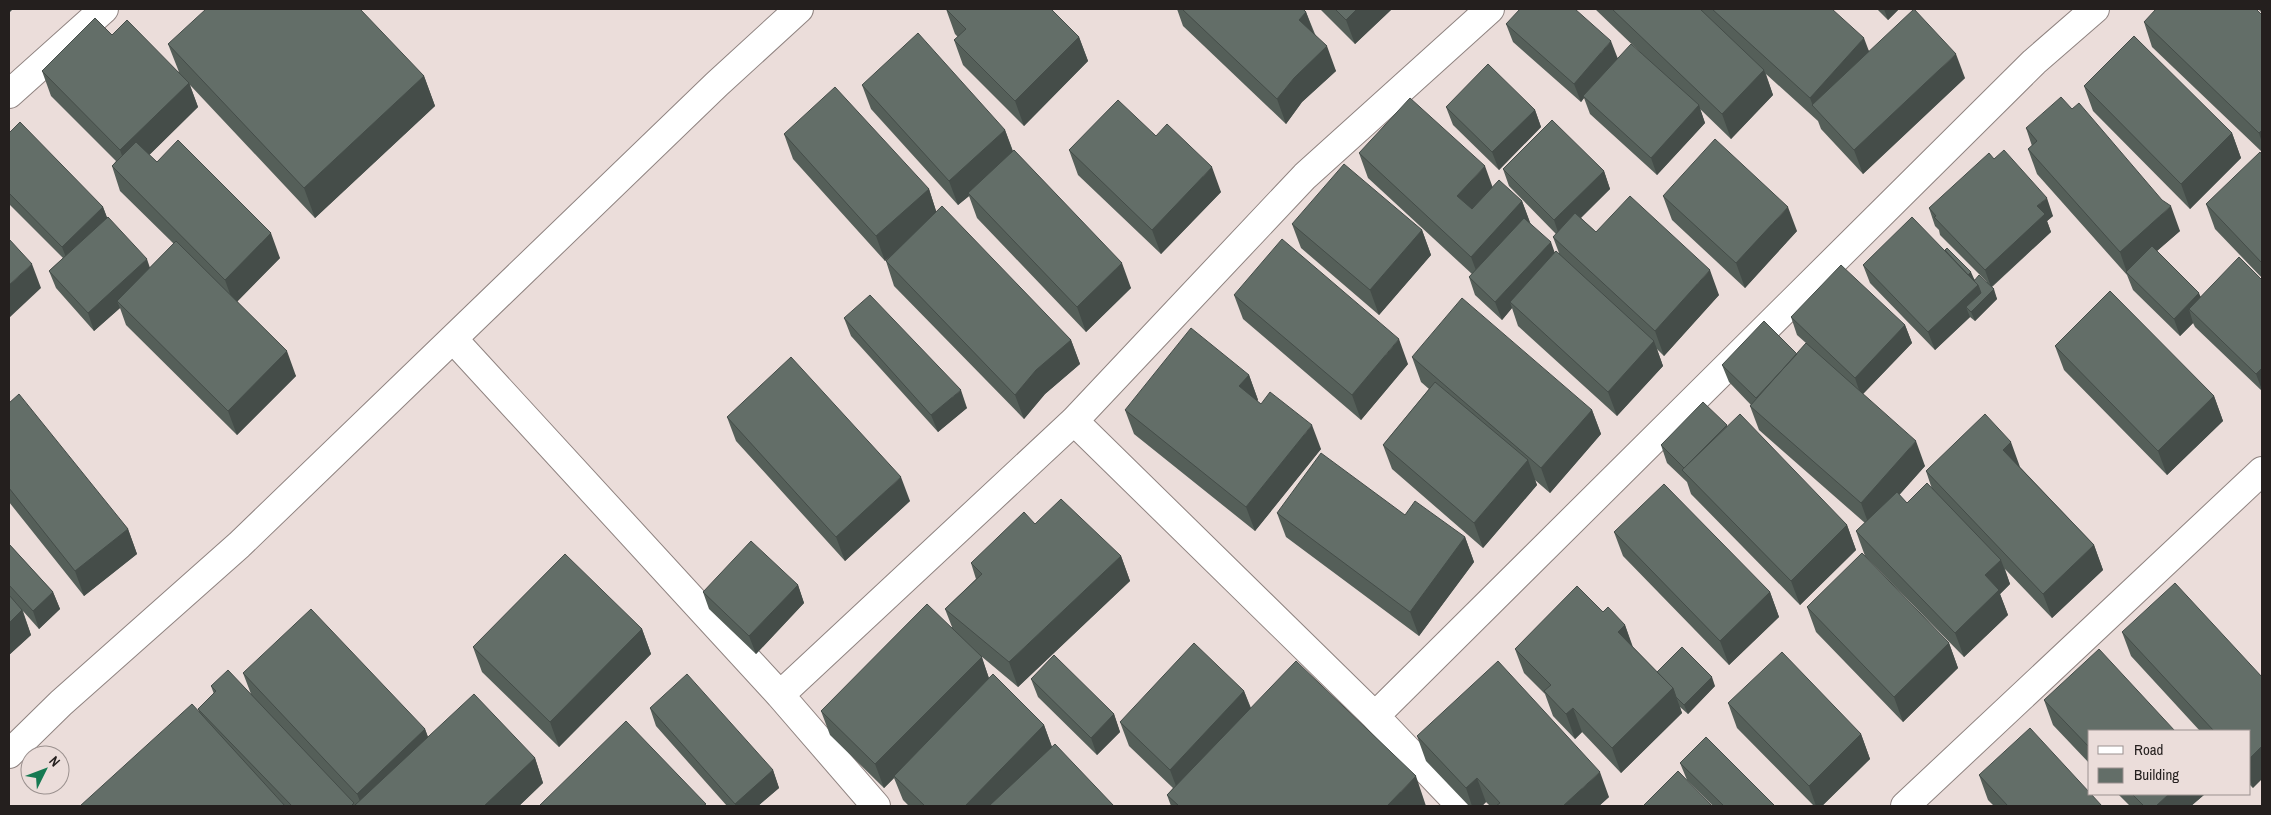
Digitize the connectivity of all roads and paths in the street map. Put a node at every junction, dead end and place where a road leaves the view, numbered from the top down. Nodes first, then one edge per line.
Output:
1 (104, 9) edge
2 (799, 9) edge
3 (1490, 9) edge
4 (2095, 9) edge
5 (9, 94) edge
6 (454, 340) junction
7 (1074, 421) junction
8 (2262, 471) edge
9 (780, 695) junction
10 (1375, 716) junction
11 (9, 754) edge
12 (876, 806) edge
13 (1461, 806) edge
14 (1905, 806) edge

1 - 5 street
2 - 6 street
3 - 7 street
4 - 10 street
6 - 9 street
6 - 11 street
7 - 9 street
7 - 10 street
8 - 14 street
9 - 12 street
10 - 13 street

